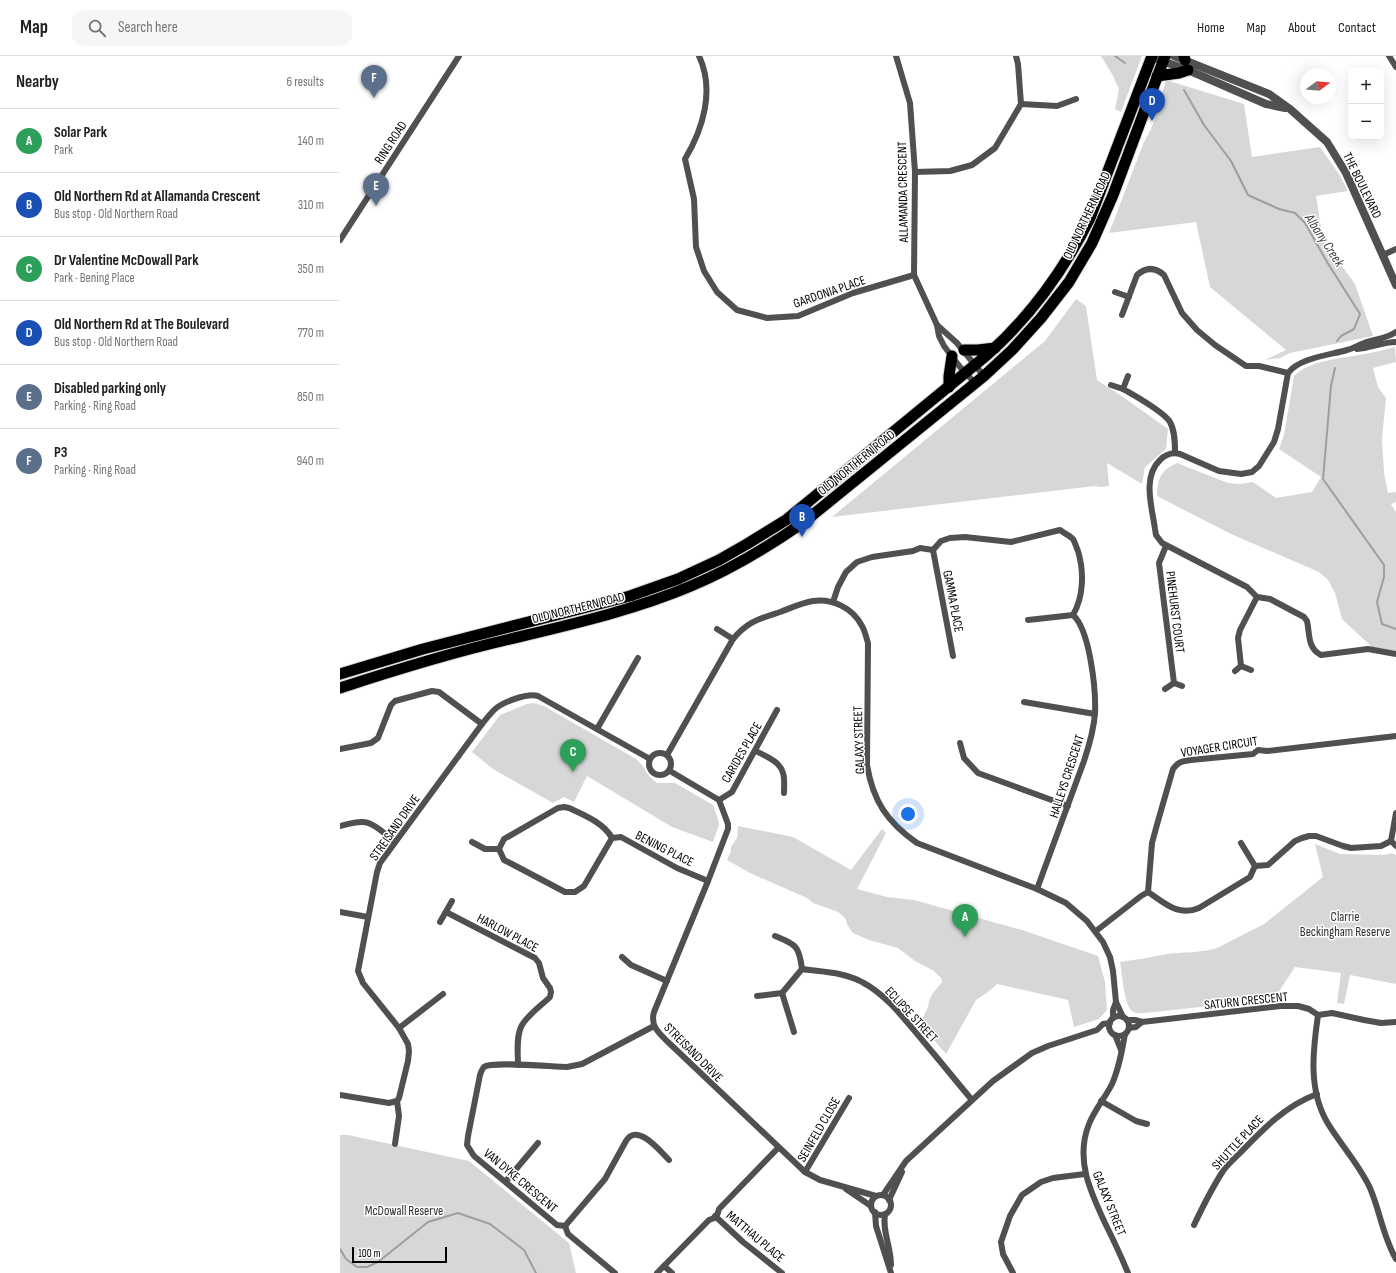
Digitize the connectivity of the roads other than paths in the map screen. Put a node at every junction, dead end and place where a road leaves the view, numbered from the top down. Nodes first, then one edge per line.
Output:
1 (459, 56) edge
2 (699, 56) edge
3 (896, 56) edge
4 (1016, 56) edge
5 (1152, 56) edge
6 (1174, 56) edge
7 (1389, 56) edge
8 (1164, 58) edge
9 (1186, 62) edge
10 (1396, 67) edge
11 (1157, 76) junction
12 (1076, 99) dead end
13 (1021, 104) junction
14 (915, 172) junction
15 (340, 240) edge
16 (1396, 250) edge
17 (1383, 255) junction
18 (914, 275) junction
19 (1396, 285) edge
20 (1115, 292) dead end
21 (1129, 297) junction
22 (1122, 315) dead end
23 (937, 325) junction
24 (1396, 332) edge
25 (1396, 342) edge
26 (995, 348) junction
27 (964, 350) junction
28 (1349, 350) junction
29 (952, 356) junction
30 (976, 364) junction
31 (966, 373) junction
32 (1288, 373) junction
33 (984, 376) junction
34 (1128, 376) dead end
35 (975, 383) junction
36 (1111, 385) dead end
37 (949, 387) junction
38 (1123, 389) junction
39 (1176, 453) junction
40 (1166, 546) junction
41 (933, 550) junction
42 (1258, 597) junction
43 (833, 602) junction
44 (1073, 615) junction
45 (1028, 620) dead end
46 (717, 629) dead end
47 (733, 639) junction
48 (1396, 654) edge
49 (953, 656) dead end
50 (638, 658) dead end
51 (1241, 666) junction
52 (1251, 670) dead end
53 (1235, 671) dead end
54 (340, 674) edge
55 (1174, 683) junction
56 (1182, 686) dead end
57 (340, 688) edge
58 (1165, 689) dead end
59 (1024, 702) dead end
60 (777, 710) dead end
61 (1095, 714) junction
62 (482, 724) junction
63 (597, 729) junction
64 (1396, 736) edge
65 (960, 743) dead end
66 (340, 749) edge
67 (756, 751) junction
68 (667, 755) junction
69 (650, 759) junction
70 (670, 770) junction
71 (784, 793) dead end
72 (719, 800) junction
73 (1068, 806) junction
74 (1396, 813) edge
75 (340, 826) edge
76 (612, 838) junction
77 (395, 842) junction
78 (472, 842) dead end
79 (1241, 843) dead end
80 (1394, 844) edge
81 (499, 849) junction
82 (1255, 866) junction
83 (708, 881) junction
84 (1037, 890) junction
85 (1148, 892) junction
86 (452, 901) dead end
87 (340, 912) edge
88 (446, 912) junction
89 (368, 917) junction
90 (440, 922) dead end
91 (1096, 931) junction
92 (775, 936) dead end
93 (622, 957) dead end
94 (802, 969) junction
95 (667, 981) junction
96 (782, 993) junction
97 (443, 994) dead end
98 (757, 996) dead end
99 (1116, 1002) junction
100 (1318, 1015) junction
101 (1125, 1018) junction
102 (1111, 1020) junction
103 (1142, 1022) junction
104 (1396, 1022) edge
105 (654, 1026) junction
106 (399, 1028) junction
107 (1097, 1030) junction
108 (1127, 1031) junction
109 (794, 1032) dead end
110 (1113, 1033) junction
111 (1121, 1050) junction
112 (518, 1065) junction
113 (1317, 1094) junction
114 (340, 1095) edge
115 (849, 1098) dead end
116 (972, 1100) junction
117 (397, 1101) junction
118 (1101, 1101) junction
119 (1147, 1124) dead end
120 (538, 1143) dead end
121 (395, 1144) dead end
122 (778, 1148) junction
123 (669, 1160) dead end
124 (906, 1161) junction
125 (805, 1172) junction
126 (1085, 1174) junction
127 (506, 1181) junction
128 (841, 1187) junction
129 (880, 1196) junction
130 (889, 1200) junction
131 (871, 1206) junction
132 (875, 1212) junction
133 (885, 1214) junction
134 (715, 1216) junction
135 (1194, 1225) dead end
136 (566, 1226) junction
137 (1396, 1259) edge
138 (664, 1266) junction
139 (615, 1273) edge
140 (657, 1273) edge
141 (672, 1273) edge
142 (782, 1273) edge
143 (892, 1273) edge
144 (1013, 1273) edge
145 (1128, 1273) edge

1 - 15 street, RING ROAD
2 - 18 street, GARDONIA PLACE
3 - 14 street, ALLAMANDA CRESCENT
4 - 13 street
5 - 8 street, THE BOULEVARD
5 - 26 highway, OLD NORTHERN ROAD
6 - 9 street, THE BOULEVARD
7 - 10 street
8 - 9 street, THE BOULEVARD
8 - 11 highway, OLD NORTHERN ROAD
9 - 11 highway
9 - 17 street, THE BOULEVARD
11 - 33 highway, OLD NORTHERN ROAD
12 - 13 street
13 - 14 street
14 - 18 street, ALLAMANDA CRESCENT
16 - 17 street
17 - 19 street, THE BOULEVARD
18 - 23 street, ALLAMANDA CRESCENT
20 - 21 street
21 - 22 street
21 - 32 street
23 - 27 street, ALLAMANDA CRESCENT
23 - 29 street, ALLAMANDA CRESCENT
24 - 28 street
25 - 28 street
26 - 27 highway
26 - 30 highway, OLD NORTHERN ROAD
27 - 30 street, ALLAMANDA CRESCENT
28 - 32 street
29 - 31 street, ALLAMANDA CRESCENT
29 - 37 highway
30 - 31 highway, OLD NORTHERN ROAD
30 - 33 street, ALLAMANDA CRESCENT
31 - 35 street, ALLAMANDA CRESCENT
31 - 37 highway, OLD NORTHERN ROAD
32 - 39 street
33 - 35 highway, OLD NORTHERN ROAD
34 - 38 street
35 - 57 highway, OLD NORTHERN ROAD
36 - 38 street
37 - 54 highway, OLD NORTHERN ROAD
38 - 39 street
39 - 40 street
40 - 42 street
40 - 55 street, PINEHURST COURT
41 - 43 street
41 - 44 street
41 - 49 street, GAMMA PLACE
42 - 48 street
42 - 51 street
43 - 47 street, GALAXY STREET
43 - 84 street, GALAXY STREET
44 - 45 street
44 - 61 street, HALLEYS CRESCENT
46 - 47 street
47 - 68 street, GALAXY STREET
50 - 63 street
51 - 52 street
51 - 53 street
55 - 56 street
55 - 58 street
59 - 61 street
60 - 67 street, CARIDES PLACE
61 - 73 street, HALLEYS CRESCENT
62 - 63 street, STREISAND DRIVE
62 - 66 street
62 - 77 street, STREISAND DRIVE
63 - 69 street, STREISAND DRIVE
64 - 85 street, VOYAGER CIRCUIT
65 - 73 street
67 - 71 street
67 - 72 street, CARIDES PLACE
68 - 69 street
68 - 70 street
69 - 70 street
70 - 72 street
72 - 83 street, STREISAND DRIVE
73 - 84 street, HALLEYS CRESCENT
74 - 80 street
75 - 77 street
76 - 81 street
76 - 81 street
76 - 83 street, BENING PLACE
77 - 89 street, STREISAND DRIVE
78 - 81 street
79 - 82 street
80 - 82 street
82 - 85 street
83 - 95 street, STREISAND DRIVE
84 - 91 street, GALAXY STREET
85 - 91 street
86 - 88 street
87 - 89 street
88 - 90 street
88 - 112 street, HARLOW PLACE
89 - 106 street, STREISAND DRIVE
91 - 99 street, GALAXY STREET
92 - 94 street
93 - 95 street
94 - 96 street
94 - 116 street, ECLIPSE STREET
95 - 105 street, STREISAND DRIVE
96 - 98 street
96 - 109 street
97 - 106 street
99 - 101 street, GALAXY STREET
99 - 102 street, GALAXY STREET
100 - 103 street, SATURN CRESCENT
100 - 104 street, SATURN CRESCENT
100 - 113 street
101 - 102 street
101 - 103 street, SATURN CRESCENT
101 - 108 street
102 - 107 street
102 - 110 street
103 - 108 street, SATURN CRESCENT
105 - 112 street, VAN DYKE CRESCENT
105 - 122 street, STREISAND DRIVE
106 - 117 street, STREISAND DRIVE
107 - 110 street
107 - 116 street
108 - 110 street
108 - 111 street, GALAXY STREET
110 - 111 street
111 - 118 street, GALAXY STREET
112 - 127 street, VAN DYKE CRESCENT
113 - 135 street, SHUTTLE PLACE
113 - 137 street
114 - 117 street
115 - 125 street, SEINFELD CLOSE
116 - 124 street
117 - 121 street
118 - 119 street
118 - 126 street, GALAXY STREET
120 - 127 street
122 - 125 street, STREISAND DRIVE
122 - 134 street
123 - 136 street
124 - 129 street
124 - 130 street
125 - 128 street, STREISAND DRIVE
126 - 144 street
126 - 145 street, GALAXY STREET
127 - 136 street, VAN DYKE CRESCENT
128 - 129 street, STREISAND DRIVE
128 - 131 street, STREISAND DRIVE
129 - 130 street
129 - 131 street
130 - 133 street
131 - 132 street
132 - 133 street
132 - 143 street
133 - 143 street
134 - 138 street
134 - 142 street, MATTHAU PLACE
136 - 139 street, VAN DYKE CRESCENT
138 - 140 street
138 - 141 street

